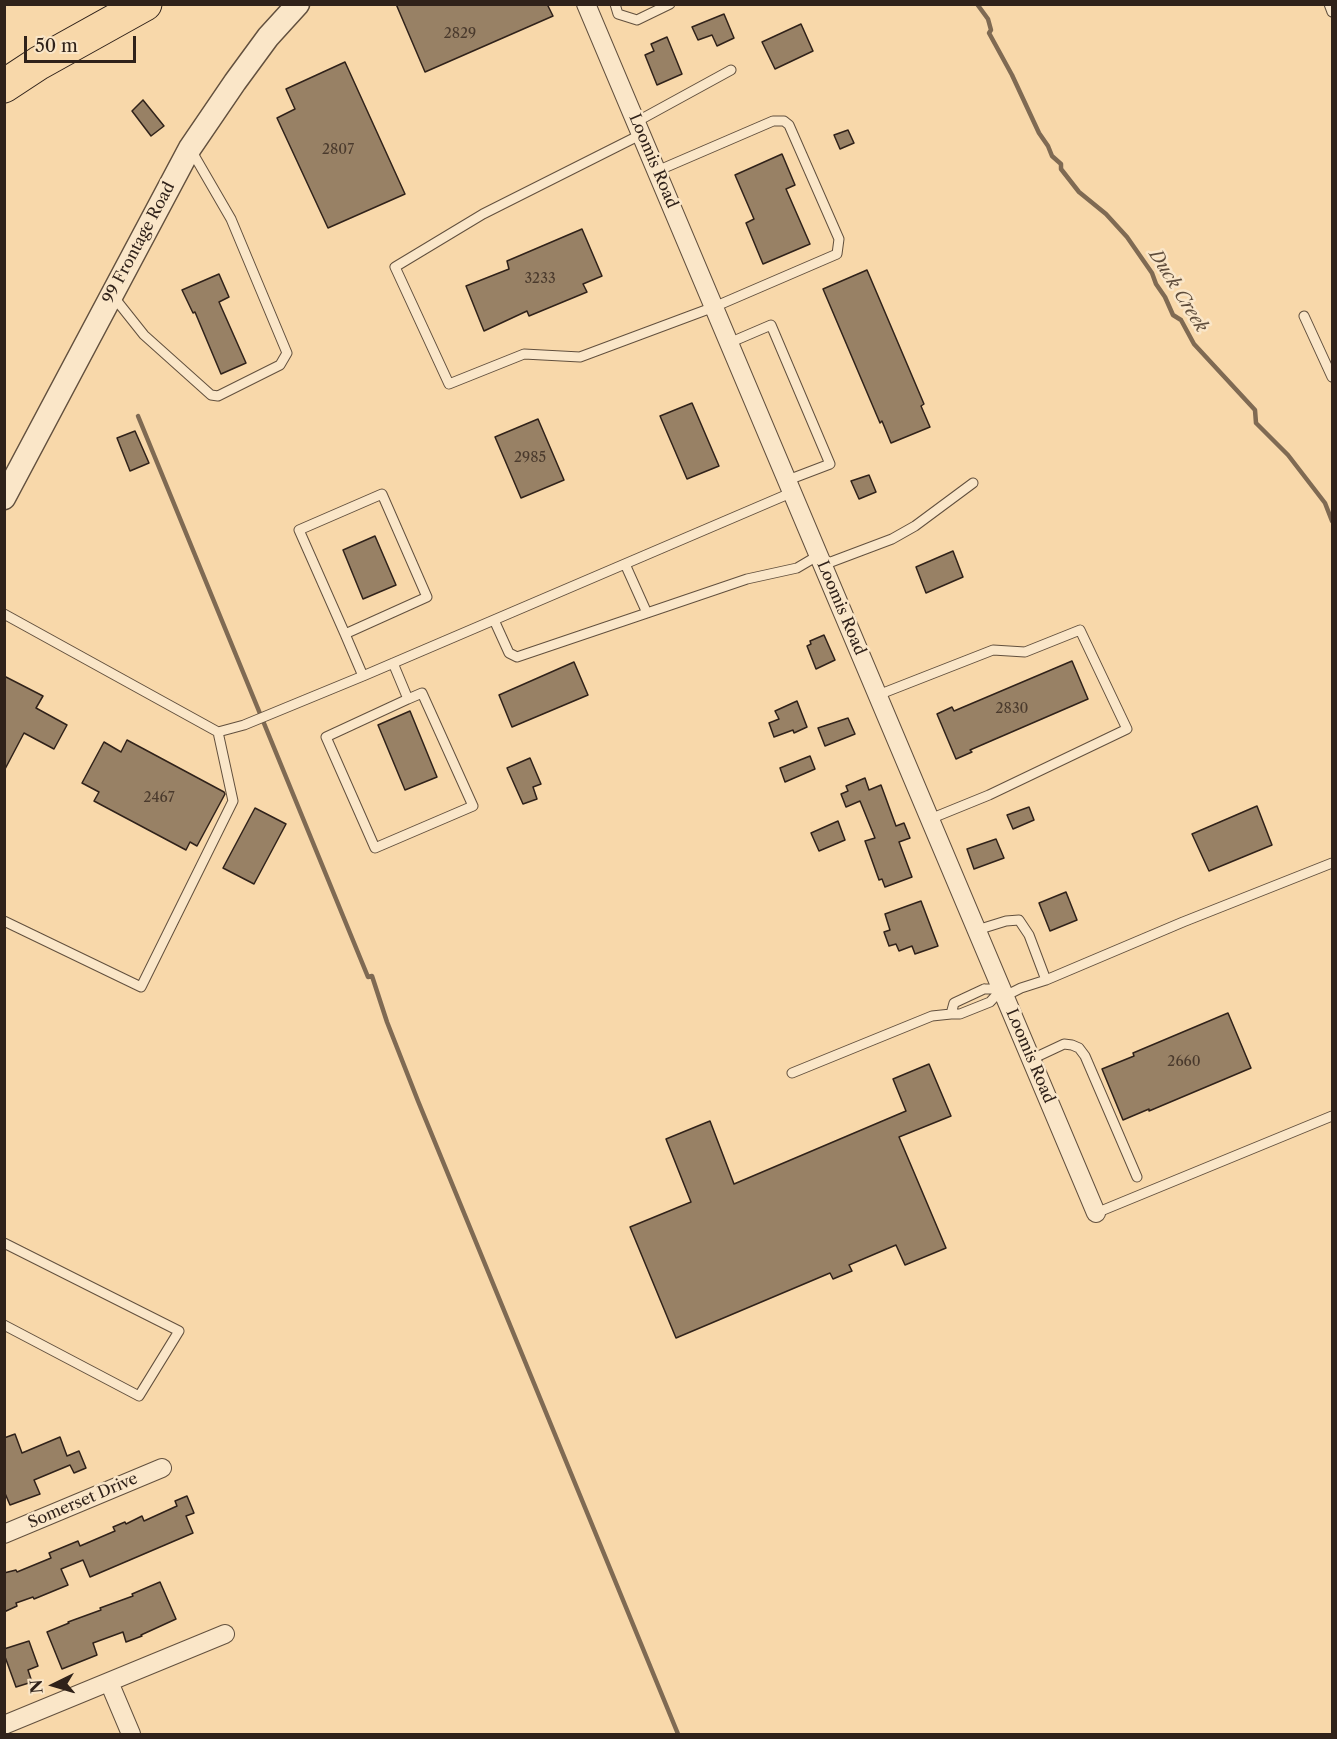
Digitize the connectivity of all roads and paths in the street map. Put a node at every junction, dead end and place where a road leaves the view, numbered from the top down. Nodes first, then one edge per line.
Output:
1 (146, 4) edge
2 (298, 4) edge
3 (586, 4) edge
4 (615, 4) edge
5 (670, 4) edge
6 (1329, 4) edge
7 (1332, 12) edge
8 (731, 70) dead end
9 (4, 86) edge
10 (639, 128) junction
11 (190, 148) junction
12 (657, 171) junction
13 (112, 295) junction
14 (714, 307) junction
15 (1304, 316) dead end
16 (729, 343) junction
17 (1332, 377) edge
18 (973, 483) dead end
19 (790, 486) junction
20 (4, 498) edge
21 (821, 560) junction
22 (625, 564) junction
23 (647, 613) junction
24 (4, 614) edge
25 (494, 620) junction
26 (345, 634) junction
27 (393, 663) junction
28 (363, 676) junction
29 (878, 695) junction
30 (408, 699) junction
31 (218, 732) junction
32 (930, 819) junction
33 (1332, 863) edge
34 (4, 921) edge
35 (977, 930) junction
36 (1046, 980) junction
37 (1004, 992) junction
38 (1032, 1059) junction
39 (792, 1073) dead end
40 (1332, 1116) edge
41 (1137, 1177) dead end
42 (1096, 1213) joint
43 (4, 1243) edge
44 (4, 1325) edge
45 (162, 1468) dead end
46 (4, 1534) edge
47 (225, 1634) dead end
48 (109, 1682) junction
49 (4, 1725) edge
50 (131, 1734) edge

1 - 9 highway
2 - 11 street, 99 Frontage Road
3 - 10 street, Loomis Road
4 - 5 lane
6 - 7 lane
8 - 10 lane
10 - 12 street, Loomis Road
10 - 14 lane
11 - 13 street, 99 Frontage Road
11 - 13 lane
12 - 14 street, Loomis Road
12 - 14 lane
13 - 20 street, 99 Frontage Road
14 - 16 street, Loomis Road
15 - 17 lane
16 - 19 street, Loomis Road
16 - 19 lane
18 - 21 lane
19 - 21 street, Loomis Road
19 - 22 lane
21 - 23 lane
21 - 29 street, Loomis Road
22 - 23 lane
22 - 25 lane
23 - 25 lane
24 - 31 lane
25 - 27 lane
26 - 26 lane
26 - 28 lane
27 - 28 lane
27 - 30 lane
28 - 31 lane
29 - 32 street, Loomis Road
29 - 32 lane
30 - 30 lane
31 - 34 lane
32 - 35 street, Loomis Road
33 - 36 lane
35 - 36 lane
35 - 37 street, Loomis Road
36 - 37 lane
37 - 38 street, Loomis Road
37 - 39 lane
38 - 41 lane
38 - 42 street, Loomis Road
40 - 42 lane
43 - 44 lane
45 - 46 street, Somerset Drive
47 - 48 street
48 - 49 street
48 - 50 street

